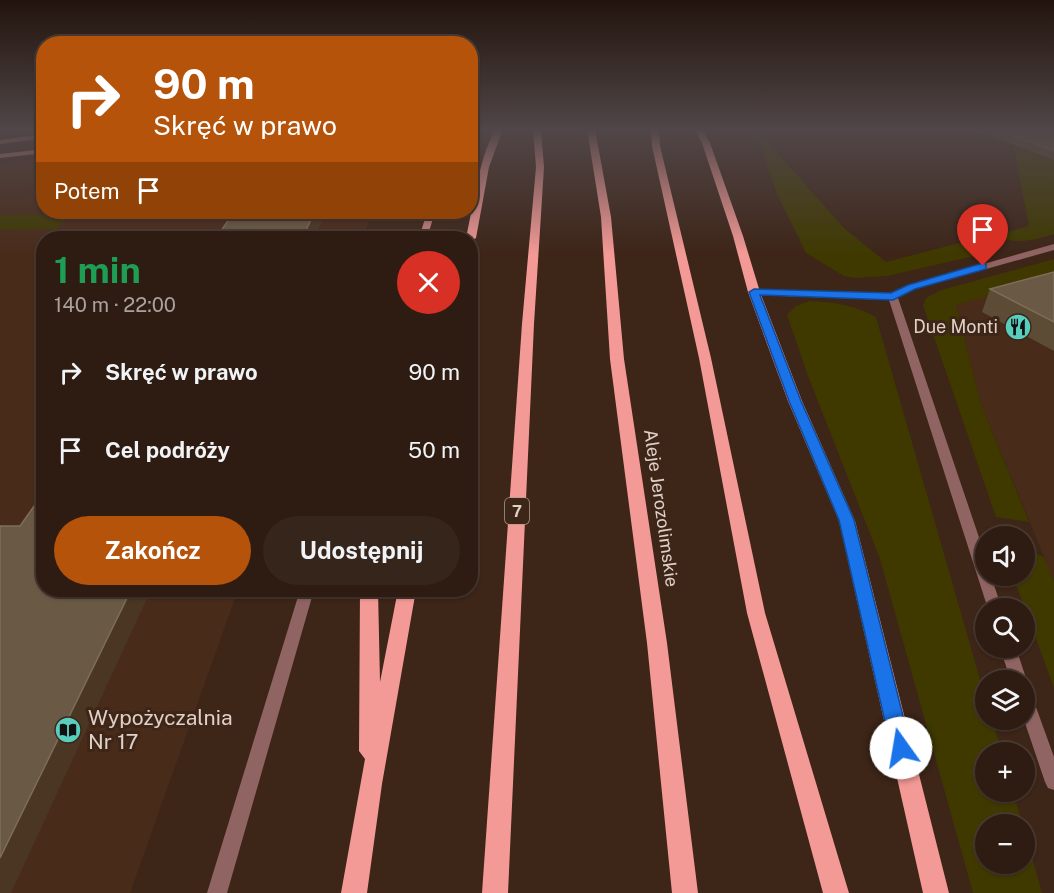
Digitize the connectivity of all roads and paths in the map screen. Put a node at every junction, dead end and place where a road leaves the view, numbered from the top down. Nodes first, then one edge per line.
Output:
1 (485, 171) edge
2 (540, 171) edge
3 (598, 171) edge
4 (662, 171) edge
5 (716, 171) edge
6 (478, 209) edge
7 (1054, 247) edge
8 (754, 292) junction
9 (893, 297) junction
10 (305, 597) edge
11 (369, 597) edge
12 (406, 597) edge
13 (991, 598) edge
14 (1035, 728) edge
15 (1054, 782) edge
16 (371, 784) junction
17 (217, 893) edge
18 (354, 893) edge
19 (495, 893) edge
20 (685, 893) edge
21 (836, 893) edge
22 (936, 893) edge

1 - 6 main road
2 - 19 main road, 7
3 - 20 main road, Aleje Jerozolimskie
4 - 21 main road
5 - 8 main road
7 - 9 street
8 - 9 street
8 - 22 main road
9 - 13 street
10 - 17 street
11 - 16 main road
12 - 16 main road
14 - 15 street
16 - 18 main road

